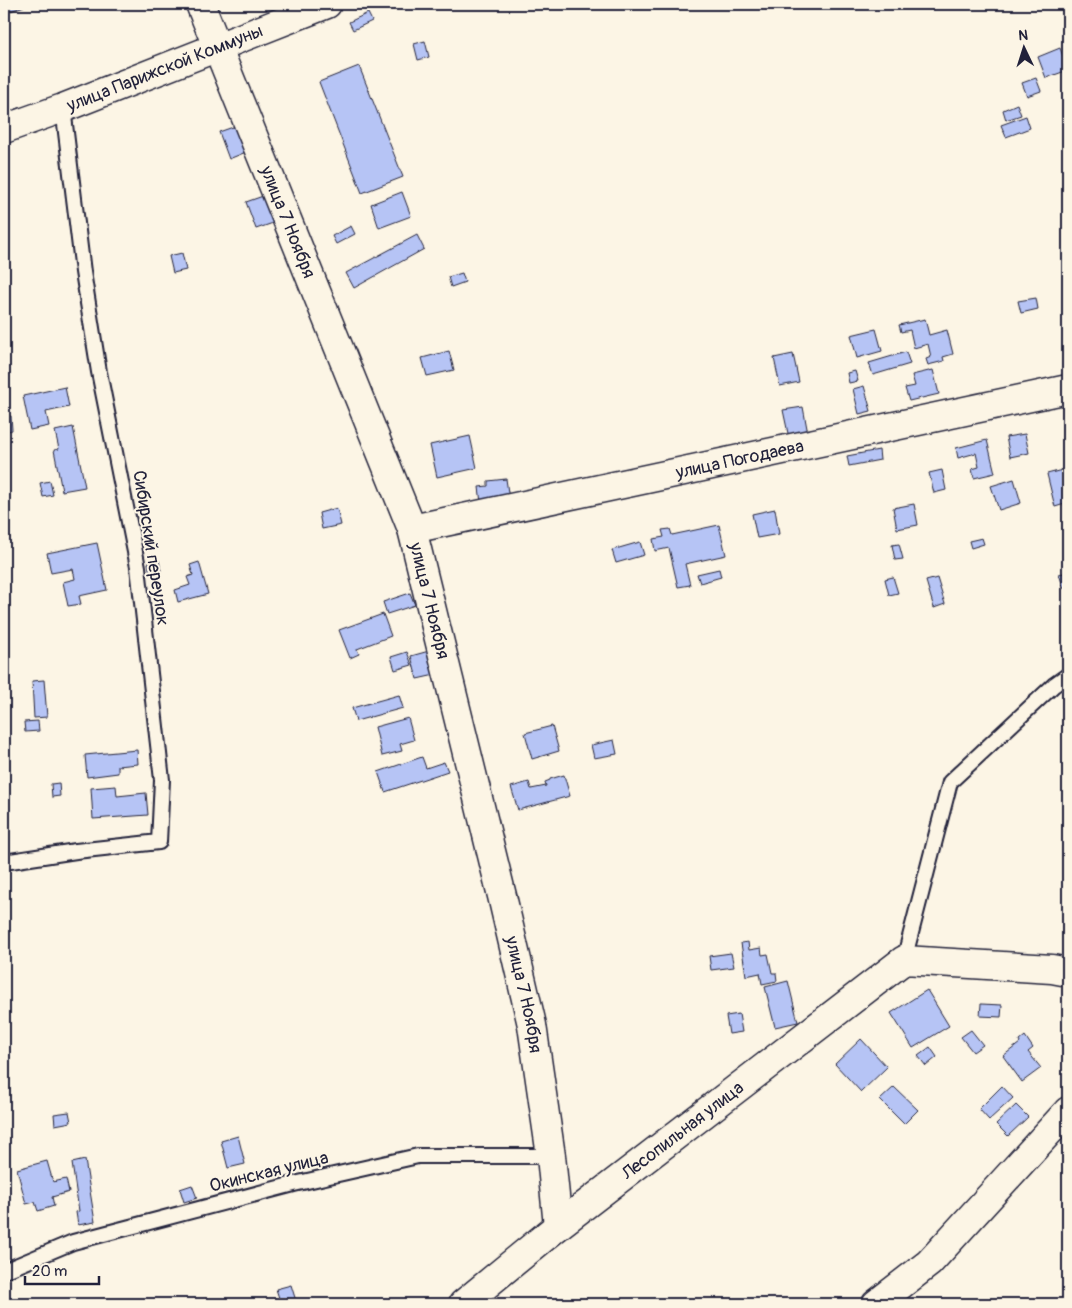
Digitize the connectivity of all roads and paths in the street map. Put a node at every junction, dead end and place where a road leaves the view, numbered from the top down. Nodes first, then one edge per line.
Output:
1 (200, 4) edge
2 (327, 4) edge
3 (218, 47) junction
4 (63, 108) junction
5 (4, 129) edge
6 (1068, 389) edge
7 (412, 529) junction
8 (1068, 674) edge
9 (4, 862) edge
10 (904, 960) junction
11 (1068, 972) edge
12 (1068, 1111) edge
13 (551, 1156) junction
14 (558, 1226) junction
15 (4, 1271) edge
16 (462, 1304) edge
17 (876, 1304) edge

1 - 3 street, улица 7 Ноября
2 - 3 street, улица Парижской Коммуны
3 - 4 street, улица Парижской Коммуны
3 - 7 street, улица 7 Ноября
4 - 5 street, улица Парижской Коммуны
4 - 9 lane, Сибирский переулок
6 - 7 street, улица Погодаева
7 - 13 street, улица 7 Ноября
8 - 10 lane
10 - 11 street
10 - 14 street, Лесопильная улица
12 - 17 street
13 - 14 street, улица 7 Ноября
13 - 15 lane, Окинская улица
14 - 16 street, Лесопильная улица

